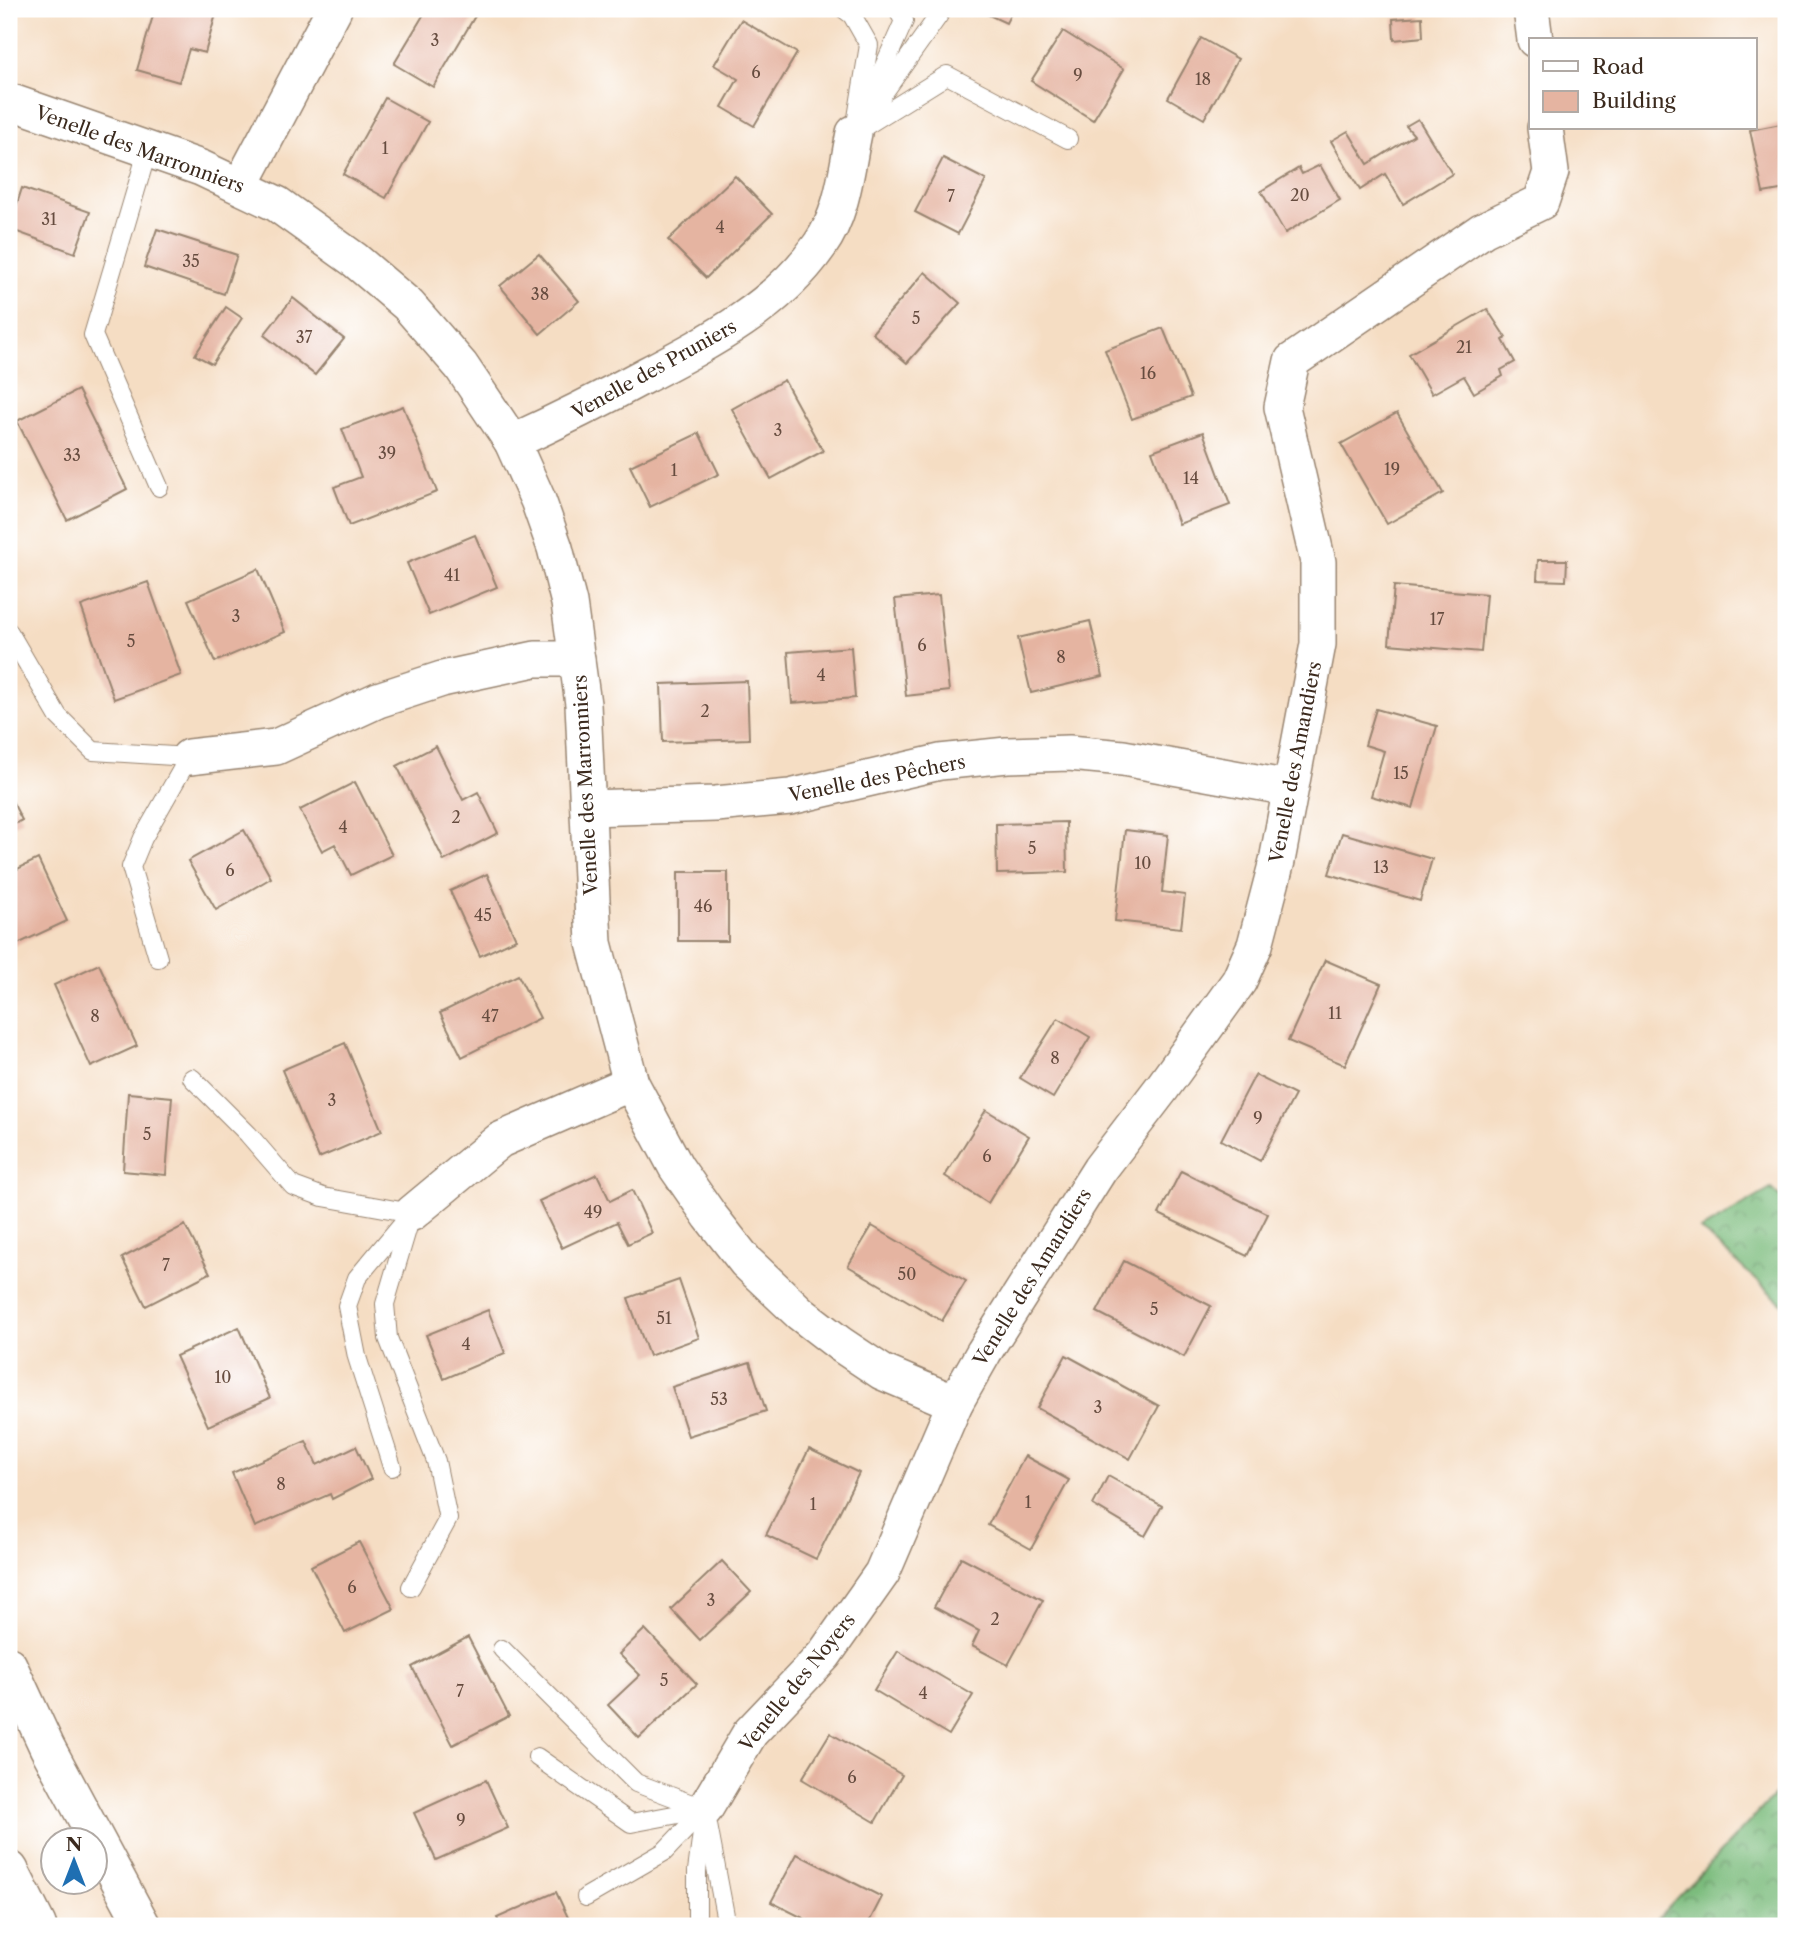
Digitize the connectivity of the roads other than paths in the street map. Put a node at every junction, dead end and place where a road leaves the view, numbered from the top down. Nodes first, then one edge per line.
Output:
1 (334, 9) edge
2 (844, 9) edge
3 (897, 9) edge
4 (1531, 9) edge
5 (939, 15) dead end
6 (1535, 38) edge
7 (10, 105) edge
8 (1545, 130) edge
9 (854, 133) junction
10 (1068, 139) dead end
11 (148, 149) junction
12 (240, 185) junction
13 (512, 442) junction
14 (159, 487) dead end
15 (9, 632) edge
16 (577, 659) junction
17 (189, 757) junction
18 (1290, 788) junction
19 (588, 808) junction
20 (158, 958) dead end
21 (192, 1078) dead end
22 (631, 1083) junction
23 (412, 1213) junction
24 (955, 1402) junction
25 (392, 1467) dead end
26 (411, 1587) dead end
27 (502, 1649) dead end
28 (9, 1665) edge
29 (537, 1757) dead end
30 (705, 1809) junction
31 (9, 1870) edge
32 (586, 1897) dead end
33 (37, 1926) edge
34 (143, 1926) edge
35 (697, 1926) edge
36 (727, 1926) edge

1 - 12 street
2 - 9 lane
3 - 9 lane
4 - 6 street
5 - 9 lane
7 - 11 street, Venelle des Marronniers
8 - 18 street, Venelle des Amandiers
9 - 10 lane
9 - 13 street, Venelle des Pruniers
11 - 12 street, Venelle des Marronniers
11 - 14 lane
12 - 13 street, Venelle des Marronniers
13 - 16 street, Venelle des Marronniers
15 - 17 lane
16 - 17 street
16 - 19 street, Venelle des Marronniers
17 - 20 lane
18 - 19 street, Venelle des Pêchers
18 - 24 street, Venelle des Amandiers
19 - 22 street, Venelle des Marronniers
21 - 23 lane
22 - 23 street
22 - 24 street, Venelle des Marronniers
23 - 25 lane
23 - 26 lane
24 - 30 street, Venelle des Noyers
27 - 30 lane
28 - 34 street
29 - 30 lane
30 - 32 lane
30 - 35 lane
30 - 36 lane
31 - 33 highway

